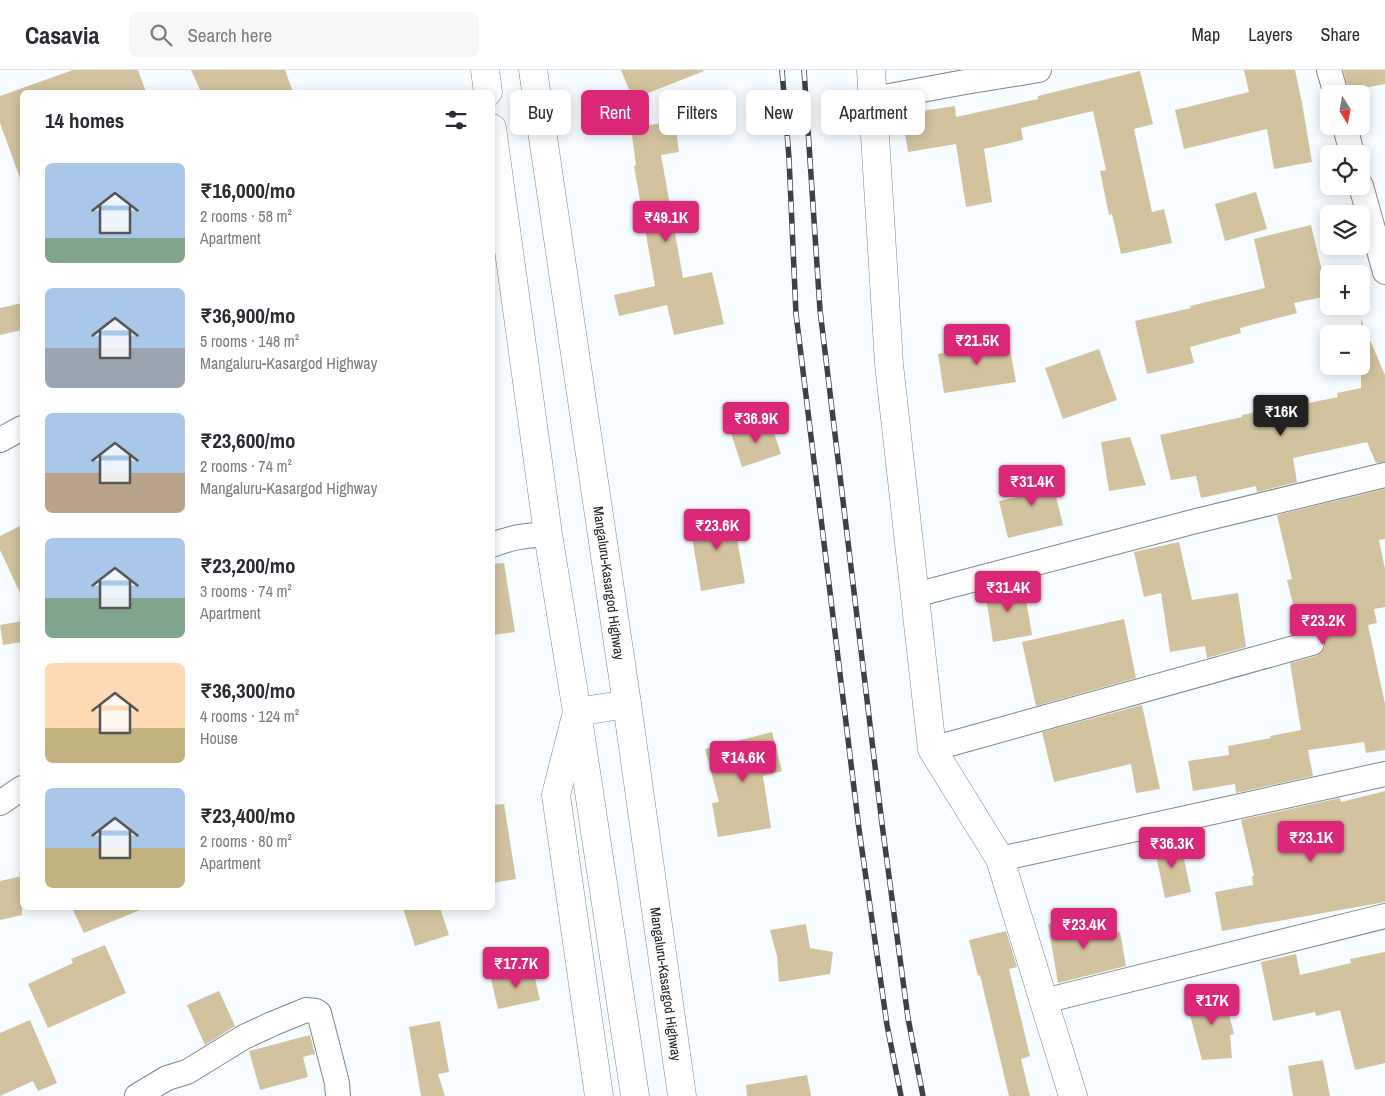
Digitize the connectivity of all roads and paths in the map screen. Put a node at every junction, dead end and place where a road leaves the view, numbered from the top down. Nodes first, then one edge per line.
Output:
1 (484, 70) edge
2 (533, 70) edge
3 (871, 70) edge
4 (1039, 70) edge
5 (1329, 70) edge
6 (1333, 85) edge
7 (488, 90) edge
8 (872, 90) edge
9 (922, 90) edge
10 (875, 135) edge
11 (495, 172) edge
12 (496, 187) edge
13 (1364, 195) edge
14 (1385, 272) edge
15 (1385, 475) edge
16 (548, 534) junction
17 (495, 544) edge
18 (915, 595) junction
19 (1312, 643) dead end
20 (627, 704) junction
21 (577, 712) junction
22 (932, 749) junction
23 (1385, 774) edge
24 (20, 789) edge
25 (0, 803) edge
26 (1000, 859) junction
27 (1385, 916) edge
28 (1044, 1001) junction
29 (137, 1096) edge
30 (338, 1096) edge
31 (599, 1096) edge
32 (635, 1096) edge
33 (682, 1096) edge
34 (1073, 1096) edge

1 - 7 main road
2 - 20 main road, Mangaluru-Kasargod Highway
3 - 8 main road
4 - 9 street
5 - 6 street
10 - 18 main road
11 - 12 main road
12 - 16 main road
13 - 14 street
15 - 18 street
16 - 17 street
16 - 21 main road
18 - 22 main road
19 - 22 street
20 - 21 main road
20 - 33 main road, Mangaluru-Kasargod Highway
21 - 31 main road
21 - 32 main road
22 - 26 main road
23 - 26 street
24 - 25 street
26 - 28 main road
27 - 28 street
28 - 34 main road
29 - 30 street

